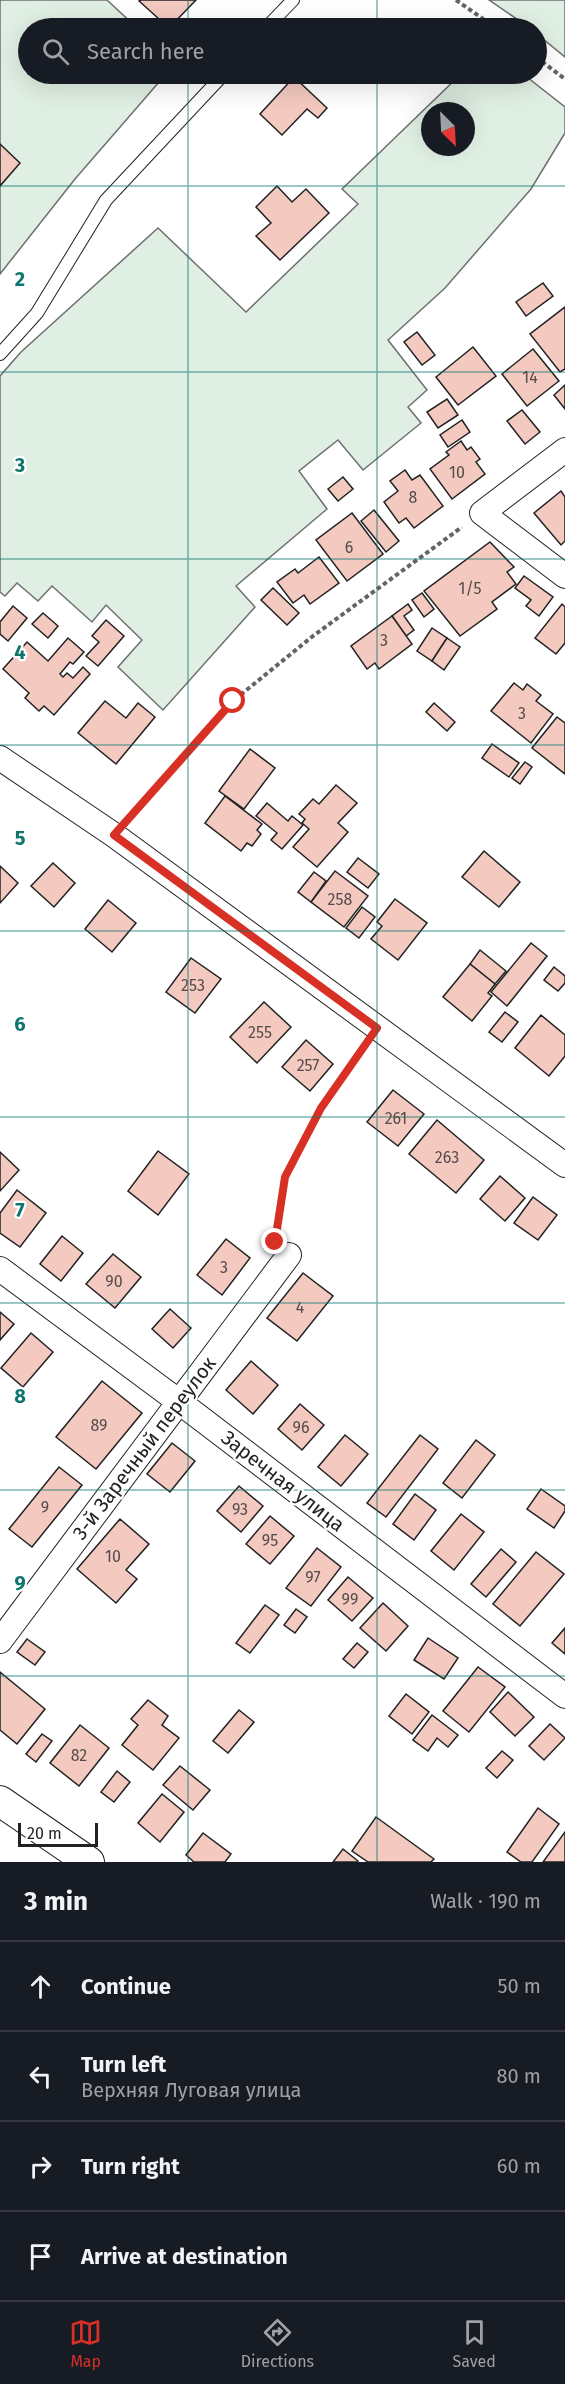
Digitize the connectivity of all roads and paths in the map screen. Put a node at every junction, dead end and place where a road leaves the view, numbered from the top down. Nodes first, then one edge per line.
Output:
1 (293, 0) edge
2 (456, 0) edge
3 (276, 18) edge
4 (482, 18) edge
5 (547, 65) edge
6 (565, 79) edge
7 (215, 84) edge
8 (0, 354) edge
9 (565, 450) edge
10 (482, 513) junction
11 (565, 576) edge
12 (0, 758) edge
13 (114, 835) junction
14 (377, 1028) junction
15 (565, 1165) edge
16 (290, 1255) joint
17 (0, 1269) edge
18 (178, 1401) junction
19 (0, 1641) edge
20 (565, 1696) edge
21 (0, 1801) edge
22 (89, 1862) edge

1 - 3 lane
2 - 4 path
5 - 6 path
7 - 8 lane
9 - 10 street
10 - 11 street
10 - 13 path
12 - 13 street
13 - 14 street
14 - 15 street
14 - 16 path
16 - 18 street, 3-й Заречный переулок
17 - 18 street, Заречная улица
18 - 19 street, 3-й Заречный переулок
18 - 20 street, Заречная улица
21 - 22 street

